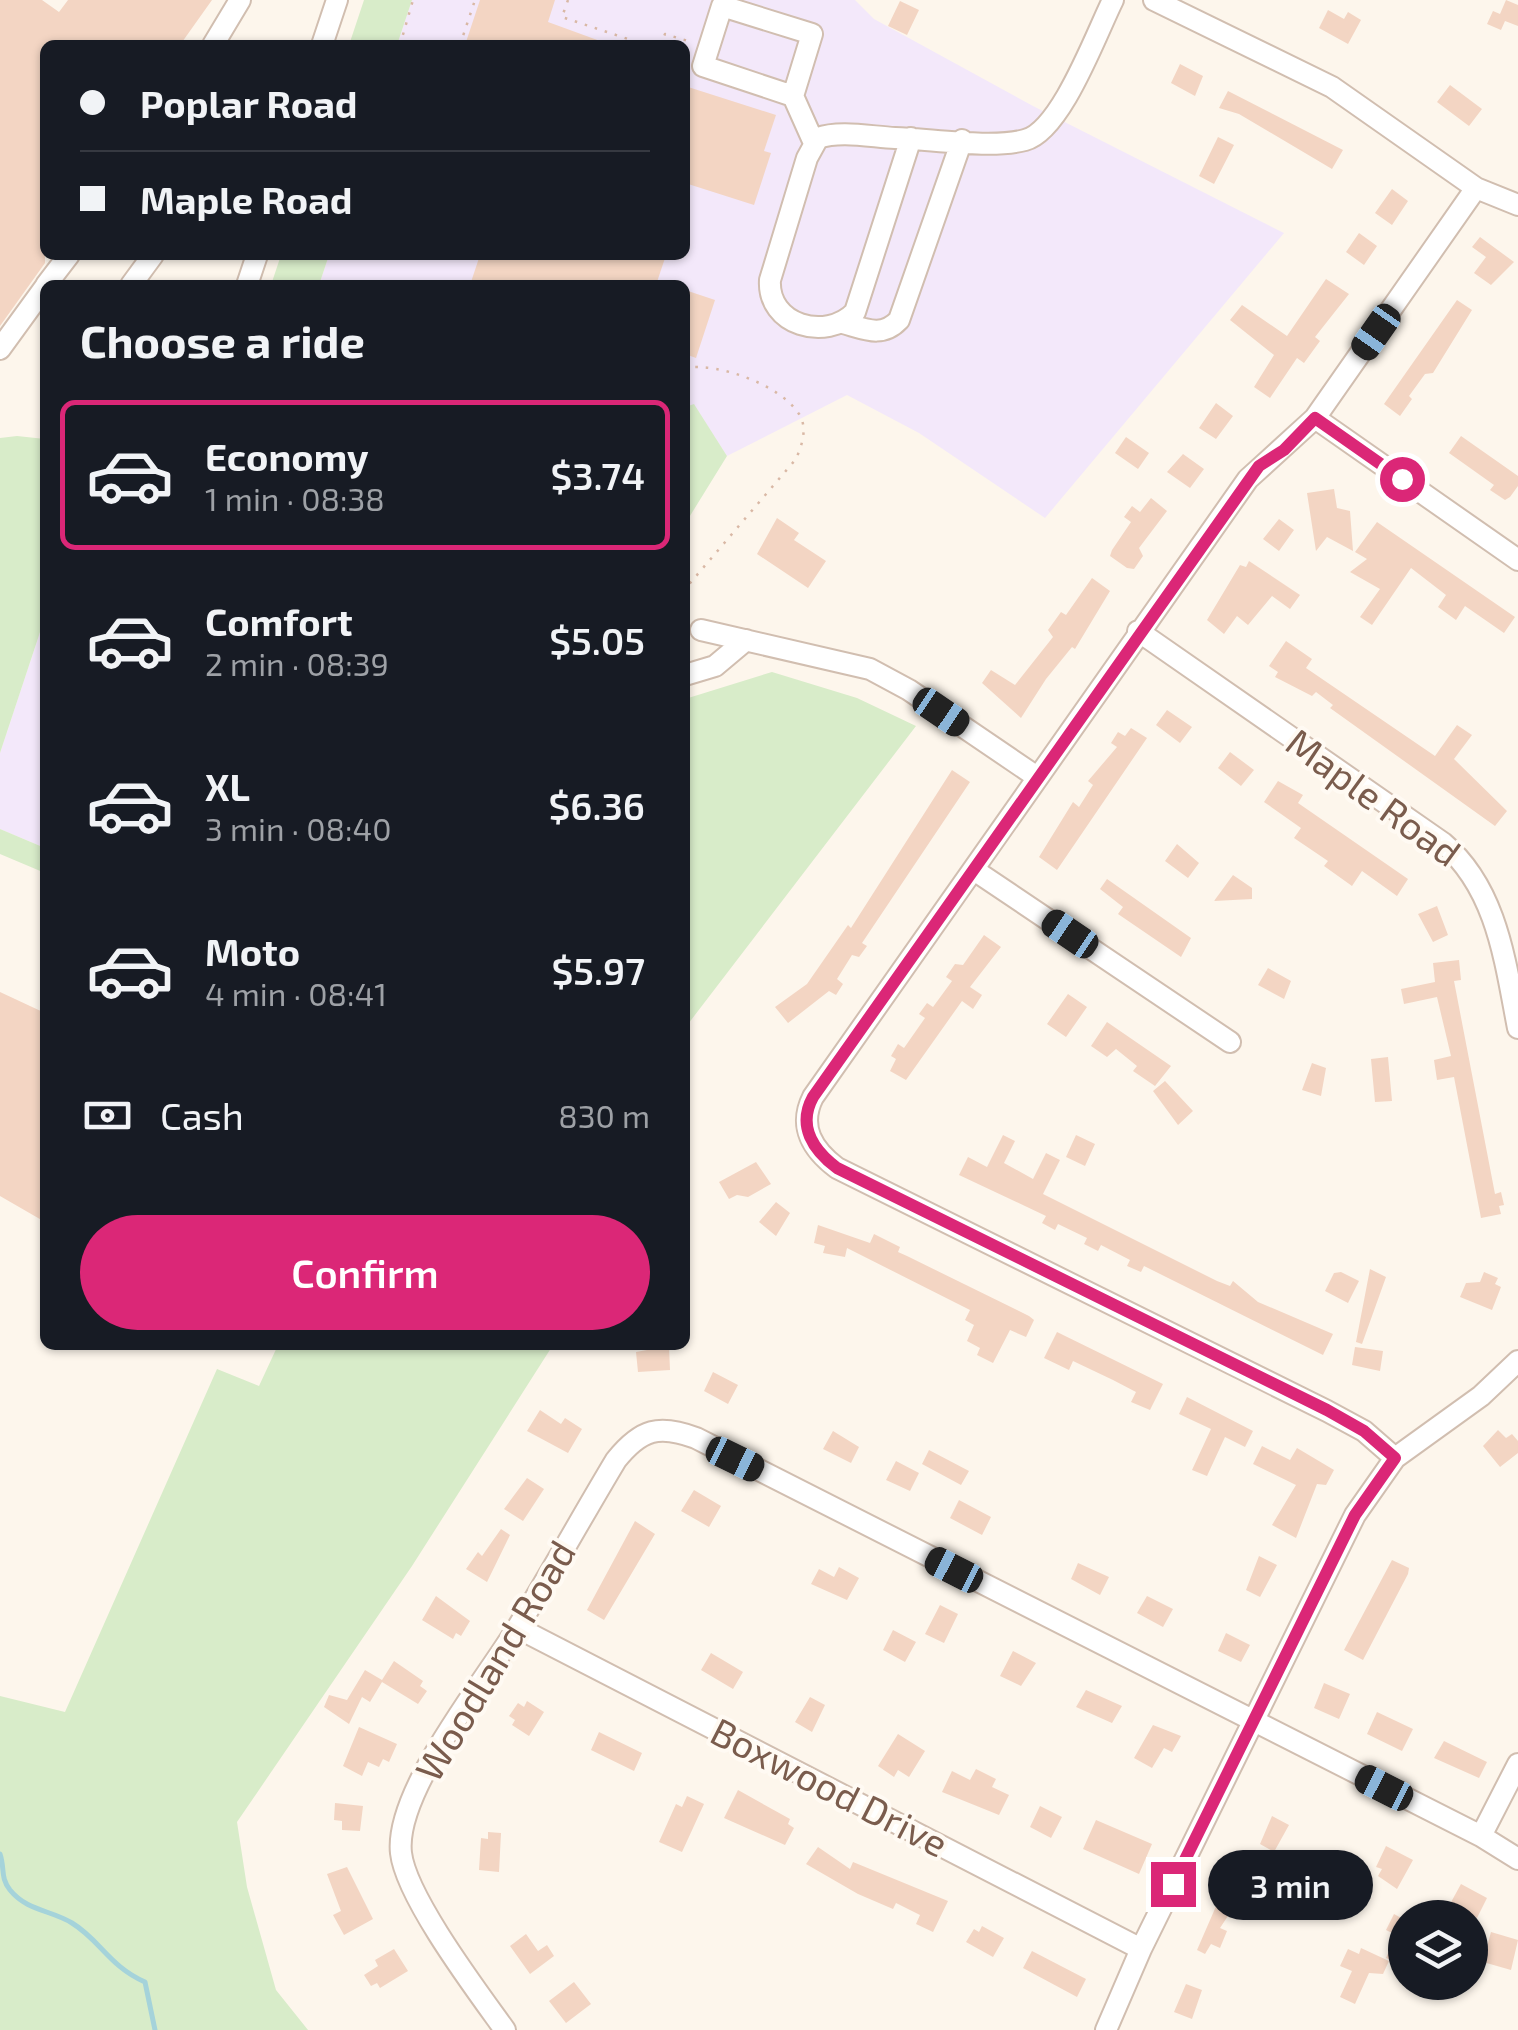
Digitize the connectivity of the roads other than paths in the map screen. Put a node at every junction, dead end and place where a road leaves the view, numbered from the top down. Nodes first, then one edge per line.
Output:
1 (240, 0) edge
2 (1113, 0) edge
3 (1154, 0) edge
4 (335, 6) edge
5 (216, 40) edge
6 (311, 40) edge
7 (324, 40) edge
8 (793, 96) junction
9 (911, 138) junction
10 (962, 140) junction
11 (814, 143) junction
12 (1476, 188) junction
13 (1518, 205) edge
14 (40, 294) edge
15 (843, 323) junction
16 (0, 348) edge
17 (1315, 418) junction
18 (1518, 560) edge
19 (702, 630) dead end
20 (1138, 631) junction
21 (746, 640) junction
22 (690, 674) edge
23 (1037, 776) junction
24 (974, 870) junction
25 (1517, 1017) edge
26 (1230, 1042) dead end
27 (1518, 1361) edge
28 (1395, 1458) junction
29 (518, 1628) junction
30 (1254, 1724) junction
31 (1518, 1764) edge
32 (1481, 1836) junction
33 (1518, 1860) edge
34 (1141, 1949) junction
35 (505, 2030) edge
36 (1106, 2030) edge

1 - 5 street
2 - 10 street
3 - 12 street
4 - 6 street
4 - 7 street
8 - 8 street
8 - 11 street
9 - 10 street
9 - 11 street
9 - 15 street
10 - 15 street
11 - 15 street
12 - 13 street
12 - 17 street
14 - 16 street
17 - 18 street
17 - 20 street
19 - 21 street
20 - 23 street
20 - 25 street, Maple Road
21 - 22 street
21 - 23 street
23 - 24 street
24 - 26 street
24 - 28 street
27 - 28 street
28 - 30 street
29 - 30 street, Woodland Road
29 - 34 street, Boxwood Drive
29 - 35 street, Woodland Road
30 - 32 street, Woodland Road
30 - 34 street
31 - 32 street
32 - 33 street, Woodland Road
34 - 36 street

